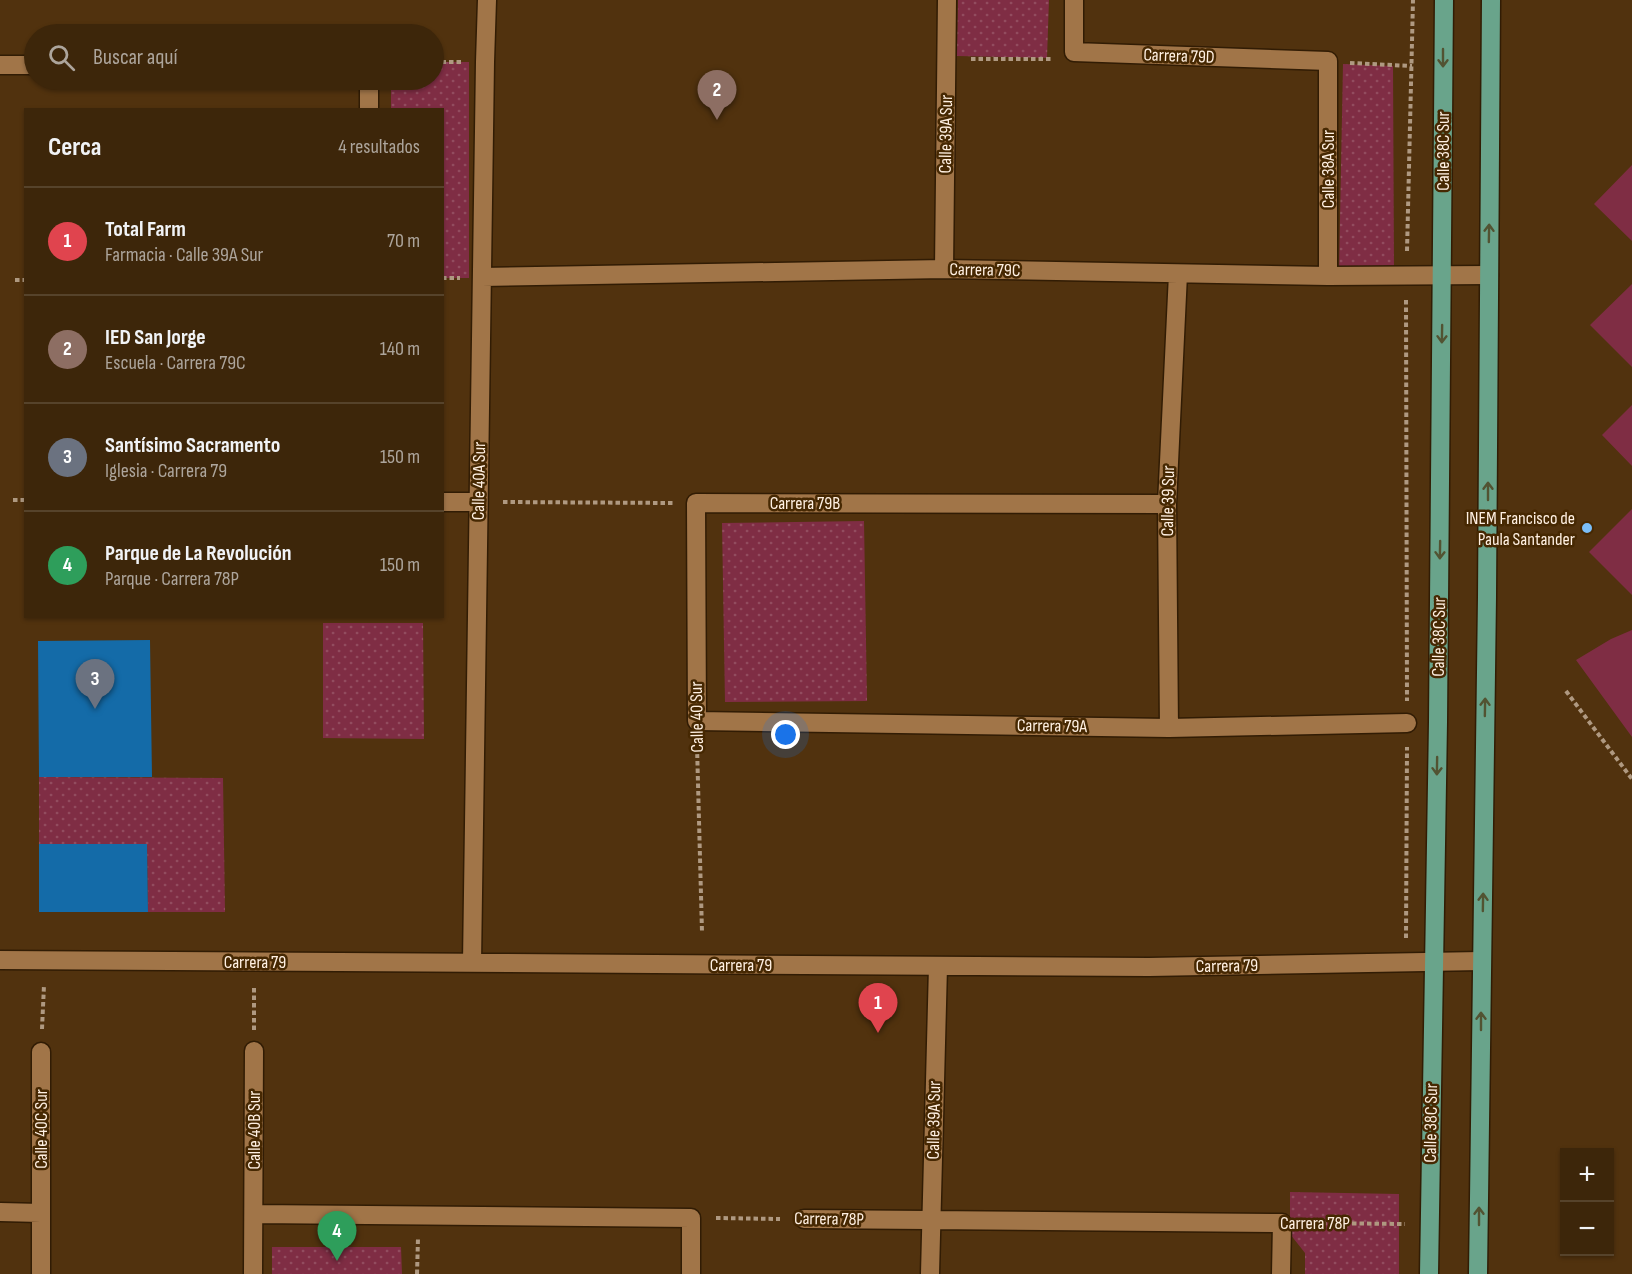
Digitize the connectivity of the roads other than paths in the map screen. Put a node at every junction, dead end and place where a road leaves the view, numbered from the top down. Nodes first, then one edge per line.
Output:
1 (487, 0) edge
2 (947, 0) edge
3 (1074, 0) edge
4 (1444, 0) edge
5 (1491, 0) edge
6 (1328, 61) joint
7 (24, 64) edge
8 (0, 65) edge
9 (369, 90) edge
10 (369, 108) edge
11 (944, 269) junction
12 (1178, 274) junction
13 (1488, 275) junction
14 (1328, 276) junction
15 (1442, 276) junction
16 (482, 277) junction
17 (444, 502) edge
18 (478, 502) junction
19 (696, 503) joint
20 (1167, 504) junction
21 (697, 721) joint
22 (1407, 723) road end
23 (1169, 728) junction
24 (0, 960) edge
25 (1433, 961) junction
26 (1481, 961) junction
27 (472, 963) junction
28 (938, 966) junction
29 (254, 1051) road end
30 (41, 1052) road end
31 (0, 1212) edge
32 (41, 1213) junction
33 (254, 1214) junction
34 (804, 1219) road end
35 (932, 1220) junction
36 (41, 1274) edge
37 (254, 1274) edge
38 (691, 1274) edge
39 (930, 1274) edge
40 (1281, 1274) edge
41 (1429, 1274) edge
42 (1478, 1274) edge

1 - 16 street, Calle 40A Sur
2 - 11 street, Calle 39A Sur
3 - 6 street, Carrera 79D
4 -> 15 main road, Calle 38C Sur
13 -> 5 main road
6 - 14 street, Calle 38A Sur
7 - 8 street
9 - 10 street
11 - 12 street, Carrera 79C
11 - 16 street, Carrera 79C
12 - 14 street, Carrera 79C
12 - 20 street, Calle 39 Sur
13 - 15 street, Carrera 79C
26 -> 13 main road
14 - 15 street, Carrera 79C
15 -> 25 main road, Calle 38C Sur
16 - 18 street, Calle 40A Sur
17 - 18 street
18 - 27 street, Calle 40A Sur
19 - 20 street, Carrera 79B
19 - 21 street, Calle 40 Sur
20 - 23 street, Calle 39 Sur
21 - 23 street, Carrera 79A
22 - 23 street, Carrera 79A
24 - 27 street, Carrera 79
25 - 26 street, Carrera 79
25 - 28 street, Carrera 79
25 - 41 main road, Calle 38C Sur
42 -> 26 main road
27 - 28 street, Carrera 79
28 - 35 street, Calle 39A Sur
29 - 33 street, Calle 40B Sur
30 - 32 street, Calle 40C Sur
31 - 32 street
32 - 36 street, Calle 40C Sur
33 - 37 street, Calle 40B Sur
33 - 38 street
34 - 35 street, Carrera 78P
35 - 39 street, Calle 39A Sur
35 - 40 street, Carrera 78P

